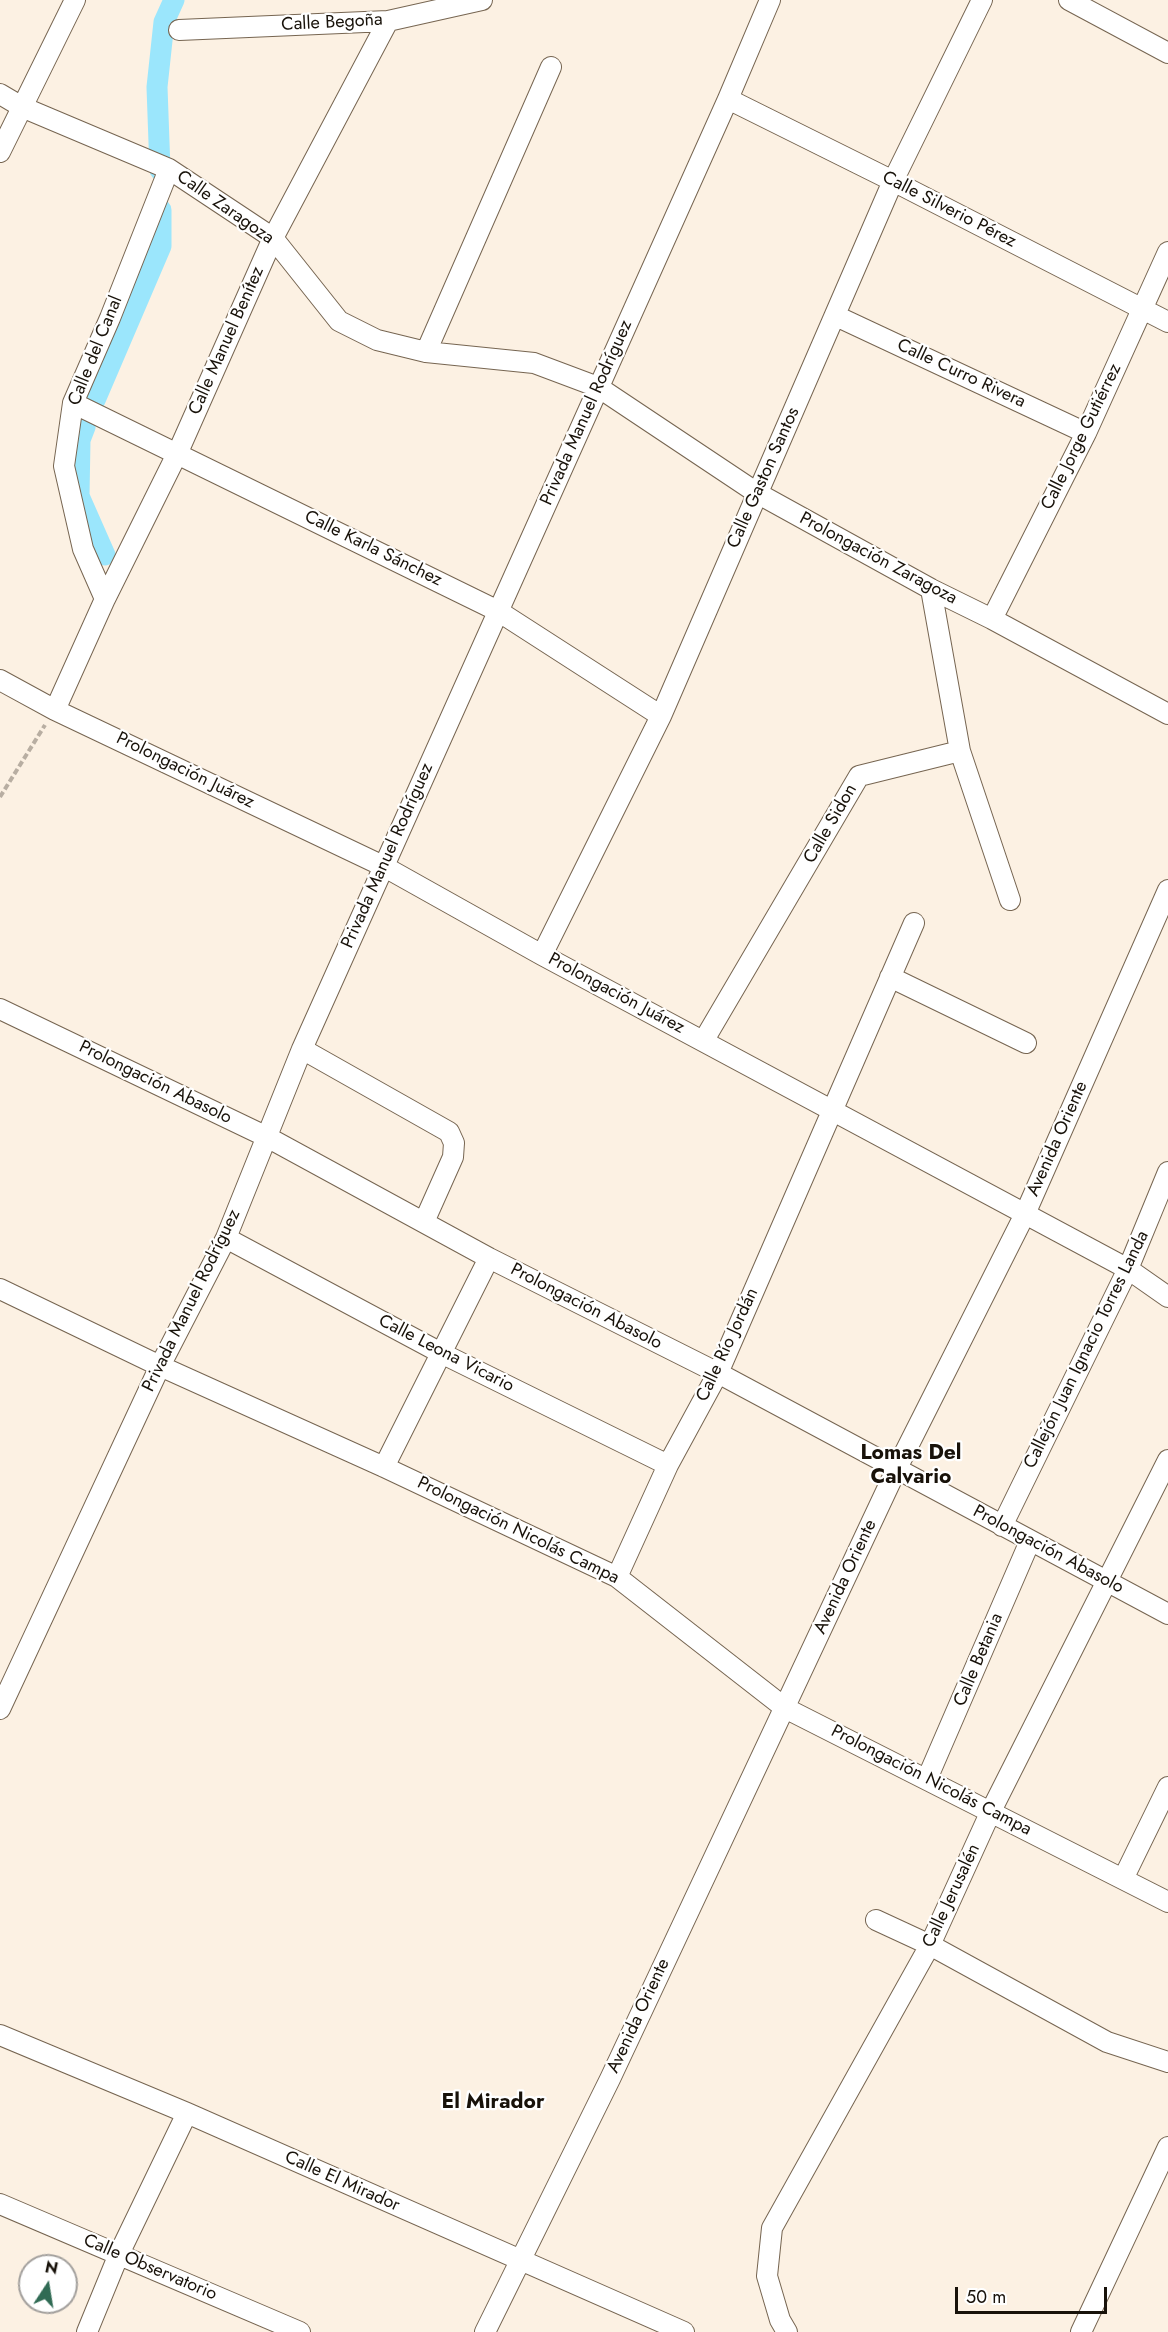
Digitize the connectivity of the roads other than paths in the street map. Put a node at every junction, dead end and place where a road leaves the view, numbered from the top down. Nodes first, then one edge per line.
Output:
1 (75, 0) edge
2 (483, 0) edge
3 (770, 0) edge
4 (982, 0) edge
5 (1069, 0) edge
6 (388, 21) junction
7 (179, 30) dead end
8 (1168, 53) edge
9 (551, 67) dead end
10 (0, 94) edge
11 (728, 99) junction
12 (22, 107) junction
13 (0, 152) edge
14 (168, 169) junction
15 (893, 181) junction
16 (273, 238) junction
17 (1168, 252) edge
18 (1142, 309) junction
19 (836, 316) junction
20 (1168, 322) edge
21 (426, 352) junction
22 (598, 387) junction
23 (73, 403) junction
24 (1086, 433) junction
25 (178, 452) junction
26 (757, 493) junction
27 (931, 589) junction
28 (105, 599) junction
29 (498, 611) junction
30 (992, 619) junction
31 (0, 680) edge
32 (55, 710) junction
33 (1168, 714) edge
34 (661, 716) junction
35 (960, 751) junction
36 (383, 866) junction
37 (1168, 890) edge
38 (1010, 900) dead end
39 (914, 923) dead end
40 (542, 955) junction
41 (890, 977) junction
42 (0, 1009) edge
43 (704, 1040) junction
44 (1026, 1043) dead end
45 (302, 1049) junction
46 (833, 1111) junction
47 (267, 1137) junction
48 (1168, 1172) edge
49 (1025, 1214) junction
50 (424, 1222) junction
51 (226, 1238) junction
52 (489, 1258) junction
53 (1128, 1269) junction
54 (0, 1289) edge
55 (1168, 1297) edge
56 (441, 1353) junction
57 (160, 1366) junction
58 (718, 1373) junction
59 (1168, 1460) edge
60 (668, 1465) junction
61 (384, 1467) junction
62 (897, 1468) junction
63 (1002, 1526) junction
64 (1030, 1541) junction
65 (617, 1577) junction
66 (1106, 1580) junction
67 (1168, 1614) edge
68 (785, 1708) junction
69 (0, 1709) edge
70 (927, 1779) junction
71 (1168, 1787) edge
72 (991, 1811) junction
73 (1123, 1879) junction
74 (1168, 1902) edge
75 (876, 1920) dead end
76 (930, 1945) junction
77 (0, 2034) edge
78 (1168, 2062) edge
79 (187, 2113) junction
80 (1168, 2147) edge
81 (0, 2205) edge
82 (119, 2254) junction
83 (520, 2262) junction
84 (87, 2332) edge
85 (300, 2332) edge
86 (485, 2332) edge
87 (684, 2332) edge
88 (787, 2332) edge
89 (1081, 2332) edge

1 - 12 street
2 - 6 street, Calle Begoña
3 - 11 street, Privada Manuel Rodríguez
4 - 15 street, Calle Gaston Santos
5 - 8 street
6 - 7 street, Calle Begoña
6 - 16 street, Calle Manuel Benítez
9 - 21 street
10 - 12 street, Calle Zaragoza
11 - 15 street, Calle Silverio Pérez
11 - 22 street, Privada Manuel Rodríguez
12 - 13 street
12 - 14 street, Calle Zaragoza
14 - 16 street, Calle Zaragoza
14 - 23 street, Calle del Canal
15 - 18 street, Calle Silverio Pérez
15 - 19 street, Calle Gaston Santos
16 - 21 street, Calle Zaragoza
16 - 25 street, Calle Manuel Benítez
17 - 18 street, Calle Jorge Gutiérrez
18 - 20 street, Calle Silverio Pérez
18 - 24 street, Calle Jorge Gutiérrez
19 - 24 street, Calle Curro Rivera
19 - 26 street, Calle Gaston Santos
21 - 22 street, Calle Zaragoza
22 - 26 street, Prolongación Zaragoza
22 - 29 street, Privada Manuel Rodríguez
23 - 25 street, Calle Karla Sánchez
23 - 28 street, Calle del Canal
24 - 30 street, Calle Jorge Gutiérrez
25 - 28 street, Calle Manuel Benítez
25 - 29 street, Calle Karla Sánchez
26 - 27 street, Prolongación Zaragoza
26 - 34 street, Calle Gaston Santos
27 - 30 street, Prolongación Zaragoza
27 - 35 street
28 - 32 street
29 - 34 street, Calle Karla Sánchez
29 - 36 street, Privada Manuel Rodríguez
30 - 33 street, Prolongación Zaragoza
31 - 32 street, Prolongación Juárez
32 - 36 street, Prolongación Juárez
34 - 40 street, Calle Gaston Santos
35 - 38 street
35 - 43 street, Calle Sidon
36 - 40 street, Prolongación Juárez
36 - 45 street, Privada Manuel Rodríguez
37 - 49 street, Avenida Oriente
39 - 41 street, Calle Río Jordán
40 - 43 street, Prolongación Juárez
41 - 44 street
41 - 46 street, Calle Río Jordán
42 - 47 street, Prolongación Abasolo
43 - 46 street, Prolongación Juárez
45 - 47 street, Privada Manuel Rodríguez
45 - 50 street
46 - 49 street, Prolongación Juárez
46 - 58 street, Calle Río Jordán
47 - 50 street, Prolongación Abasolo
47 - 51 street, Privada Manuel Rodríguez
48 - 53 street, Callejón Juan Ignacio Torres Landa
49 - 53 street, Prolongación Juárez
49 - 62 street, Avenida Oriente
50 - 52 street, Prolongación Abasolo
51 - 56 street, Calle Leona Vicario
51 - 57 street, Privada Manuel Rodríguez
52 - 56 street
52 - 58 street, Prolongación Abasolo
53 - 55 street, Prolongación Juárez
53 - 63 street, Callejón Juan Ignacio Torres Landa
54 - 57 street, Prolongación Nicolás Campa
56 - 60 street, Calle Leona Vicario
56 - 61 street
57 - 61 street, Prolongación Nicolás Campa
57 - 69 street, Privada Manuel Rodríguez
58 - 60 street, Calle Río Jordán
58 - 62 street, Prolongación Abasolo
59 - 66 street, Calle Jerusalén
60 - 65 street, Calle Río Jordán
61 - 65 street, Prolongación Nicolás Campa
62 - 63 street, Prolongación Abasolo
62 - 68 street, Avenida Oriente
63 - 64 street, Prolongación Abasolo
64 - 66 street, Prolongación Abasolo
64 - 70 street, Calle Betania
65 - 68 street, Prolongación Nicolás Campa
66 - 67 street, Prolongación Abasolo
66 - 72 street, Calle Jerusalén
68 - 70 street, Prolongación Nicolás Campa
68 - 83 street, Avenida Oriente
70 - 72 street, Prolongación Nicolás Campa
71 - 73 street
72 - 73 street, Prolongación Nicolás Campa
72 - 76 street, Calle Jerusalén
73 - 74 street, Prolongación Nicolás Campa
75 - 76 street
76 - 78 street
76 - 88 street, Calle Jerusalén
77 - 79 street, Calle El Mirador
79 - 82 street
79 - 83 street, Calle El Mirador
80 - 89 street
81 - 82 street, Calle Observatorio
82 - 84 street
82 - 85 street, Calle Observatorio
83 - 86 street
83 - 87 street, Calle El Mirador

